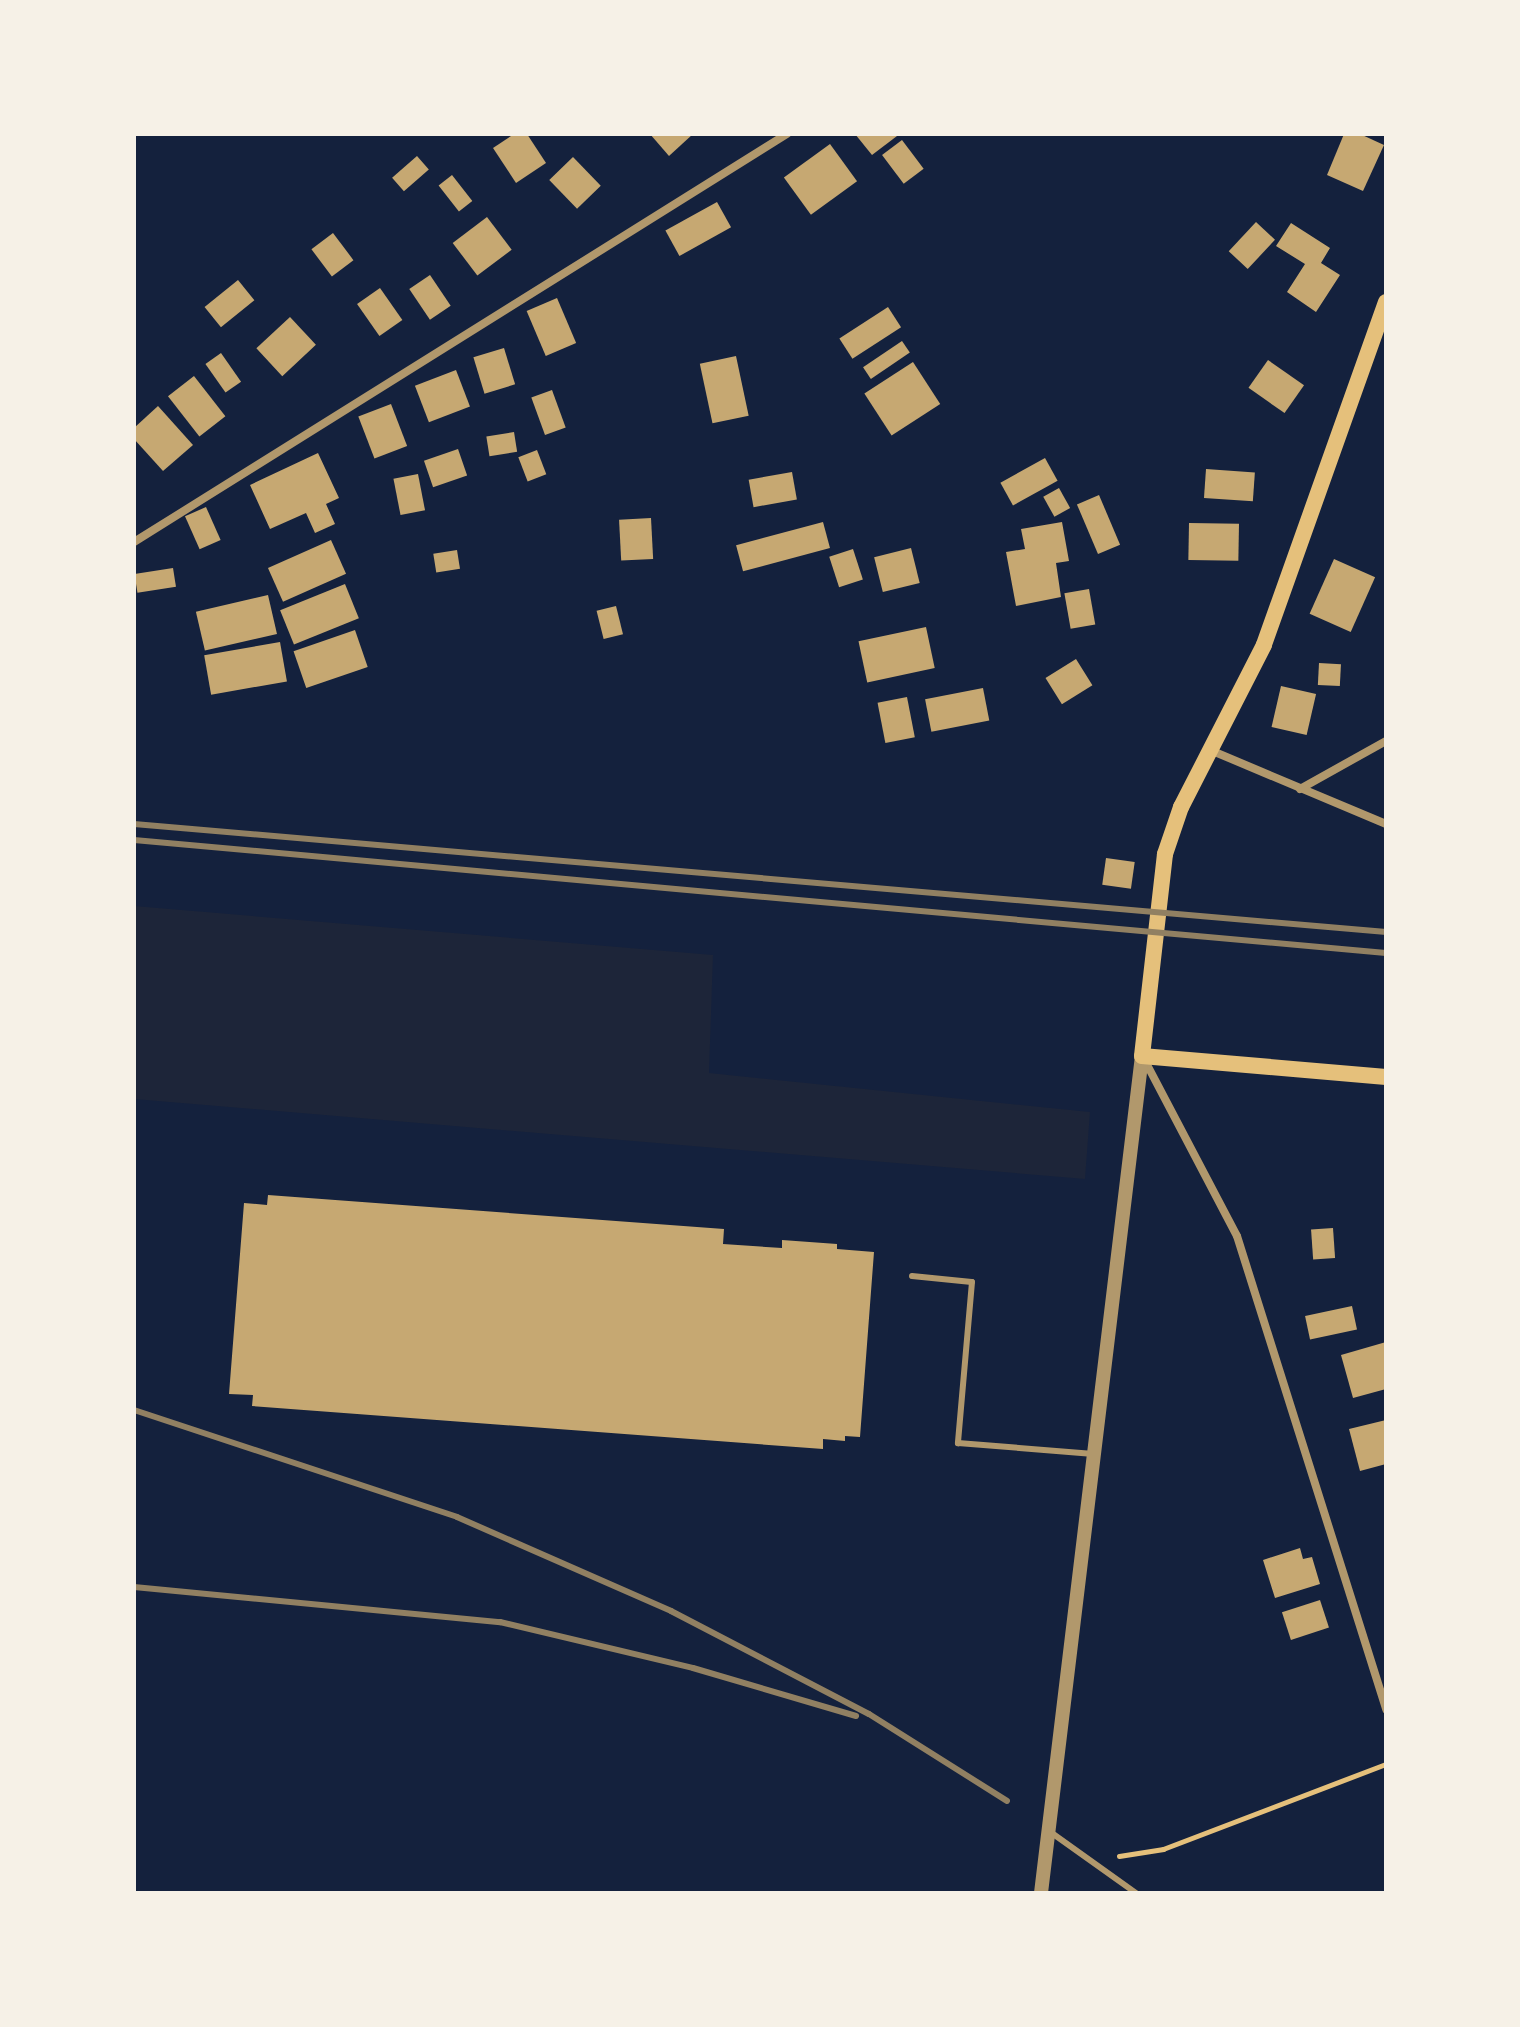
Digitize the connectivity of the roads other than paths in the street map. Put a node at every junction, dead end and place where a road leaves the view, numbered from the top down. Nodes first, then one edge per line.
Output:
1 (787, 134) edge
2 (1386, 302) edge
3 (134, 542) edge
4 (1386, 741) edge
5 (1210, 750) junction
6 (1300, 789) junction
7 (1386, 824) edge
8 (1142, 1056) junction
9 (1386, 1077) edge
10 (912, 1276) dead end
11 (1094, 1454) junction
12 (1386, 1710) edge
13 (1049, 1831) junction
14 (1041, 1893) edge
15 (1136, 1893) edge

1 - 3 street
2 - 5 main road
4 - 6 street
5 - 6 street
5 - 8 main road
6 - 7 street
8 - 9 main road
8 - 11 street
8 - 12 street
10 - 11 lane
11 - 13 street
13 - 14 street
13 - 15 lane

